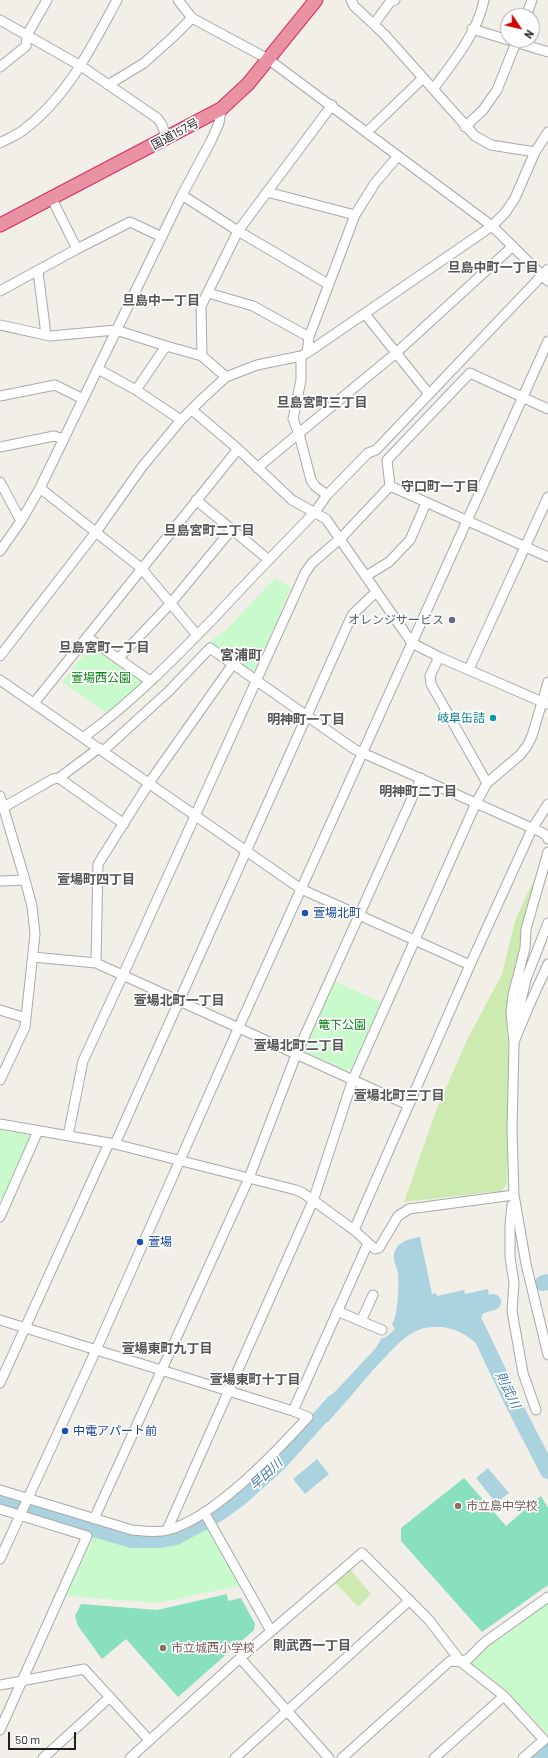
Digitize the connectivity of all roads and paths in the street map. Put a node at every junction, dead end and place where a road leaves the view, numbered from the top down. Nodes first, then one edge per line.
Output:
1 (47, 0) edge
2 (117, 0) edge
3 (178, 0) edge
4 (316, 0) edge
5 (351, 0) edge
6 (395, 0) edge
7 (484, 0) edge
8 (192, 18) junction
9 (0, 20) edge
10 (374, 24) junction
11 (472, 29) junction
12 (27, 36) junction
13 (500, 37) edge
14 (513, 48) edge
15 (536, 48) edge
16 (548, 52) edge
17 (268, 59) junction
18 (81, 66) junction
19 (0, 67) edge
20 (423, 78) junction
21 (108, 85) junction
22 (433, 89) junction
23 (332, 105) junction
24 (221, 109) junction
25 (465, 127) junction
26 (367, 132) junction
27 (548, 132) edge
28 (167, 138) junction
29 (0, 143) edge
30 (535, 152) junction
31 (398, 156) junction
32 (267, 192) junction
33 (182, 195) junction
34 (52, 199) junction
35 (355, 215) junction
36 (0, 225) edge
37 (492, 226) junction
38 (238, 231) junction
39 (162, 237) junction
40 (513, 246) junction
41 (77, 249) junction
42 (38, 270) junction
43 (546, 275) edge
44 (328, 284) junction
45 (0, 291) edge
46 (208, 293) junction
47 (365, 314) junction
48 (0, 326) edge
49 (116, 330) junction
50 (46, 335) junction
51 (309, 337) junction
52 (548, 341) edge
53 (166, 346) junction
54 (396, 353) junction
55 (304, 355) junction
56 (202, 356) junction
57 (98, 369) junction
58 (226, 377) junction
59 (136, 390) junction
60 (429, 394) junction
61 (0, 396) edge
62 (523, 398) junction
63 (84, 399) junction
64 (548, 409) edge
65 (192, 410) junction
66 (181, 420) junction
67 (299, 434) junction
68 (64, 439) junction
69 (0, 447) edge
70 (238, 449) junction
71 (257, 468) junction
72 (0, 482) edge
73 (390, 486) junction
74 (40, 488) junction
75 (326, 495) junction
76 (548, 497) edge
77 (196, 500) junction
78 (426, 502) junction
79 (315, 512) junction
80 (21, 521) junction
81 (467, 521) junction
82 (232, 529) junction
83 (96, 532) junction
84 (341, 538) junction
85 (525, 547) junction
86 (0, 551) edge
87 (548, 557) edge
88 (269, 560) junction
89 (141, 568) junction
90 (366, 576) junction
91 (376, 592) junction
92 (171, 604) junction
93 (197, 635) junction
94 (87, 637) junction
95 (412, 643) junction
96 (0, 656) edge
97 (439, 657) junction
98 (118, 659) junction
99 (233, 664) junction
100 (469, 669) junction
101 (0, 680) edge
102 (257, 680) junction
103 (150, 681) junction
104 (548, 682) edge
105 (34, 703) junction
106 (545, 703) edge
107 (308, 716) junction
108 (84, 737) junction
109 (101, 749) junction
110 (363, 753) junction
111 (59, 778) junction
112 (421, 778) junction
113 (149, 783) junction
114 (487, 783) junction
115 (0, 796) edge
116 (476, 803) junction
117 (548, 804) edge
118 (4, 807) junction
119 (196, 815) junction
120 (124, 824) junction
121 (532, 829) junction
122 (548, 836) edge
123 (248, 851) junction
124 (548, 852) edge
125 (25, 880) junction
126 (0, 881) edge
127 (301, 888) junction
128 (359, 914) junction
129 (548, 923) edge
130 (415, 940) junction
131 (33, 957) junction
132 (96, 963) junction
133 (548, 964) edge
134 (470, 965) junction
135 (123, 975) junction
136 (180, 1000) junction
137 (0, 1010) edge
138 (26, 1018) junction
139 (512, 1028) junction
140 (238, 1029) junction
141 (514, 1044) junction
142 (296, 1055) junction
143 (3, 1064) edge
144 (353, 1079) junction
145 (0, 1080) edge
146 (408, 1105) junction
147 (0, 1124) edge
148 (38, 1131) junction
149 (68, 1136) junction
150 (112, 1144) junction
151 (180, 1160) junction
152 (249, 1178) junction
153 (514, 1195) junction
154 (313, 1201) junction
155 (0, 1217) edge
156 (354, 1230) junction
157 (368, 1243) junction
158 (373, 1295) dead end
159 (337, 1311) junction
160 (0, 1320) edge
161 (361, 1321) junction
162 (25, 1328) junction
163 (382, 1330) dead end
164 (96, 1350) junction
165 (548, 1355) edge
166 (162, 1370) junction
167 (0, 1383) edge
168 (228, 1391) junction
169 (293, 1410) junction
170 (536, 1410) dead end
171 (0, 1490) edge
172 (26, 1500) junction
173 (0, 1509) edge
174 (21, 1513) junction
175 (204, 1513) junction
176 (94, 1518) junction
177 (167, 1530) junction
178 (0, 1559) edge
179 (548, 1597) edge
180 (410, 1600) junction
181 (271, 1631) junction
182 (240, 1658) junction
183 (461, 1662) junction
184 (22, 1681) junction
185 (0, 1685) edge
186 (504, 1696) junction
187 (110, 1697) junction
188 (287, 1711) junction
189 (0, 1730) edge
190 (149, 1740) junction
191 (43, 1758) edge
192 (130, 1758) edge
193 (235, 1758) edge
194 (329, 1758) edge
195 (342, 1758) edge
196 (434, 1758) edge
197 (523, 1758) edge

1 - 12 street
2 - 18 street
3 - 8 street
4 - 17 highway, 国道157号
5 - 10 street
6 - 10 street
7 - 11 street
8 - 17 street
8 - 21 street
9 - 12 street
10 - 20 street
11 - 13 street
11 - 22 street
12 - 18 street
12 - 19 street
14 - 25 street
15 - 16 street
17 - 23 street
17 - 24 highway, 国道157号
18 - 21 street
18 - 29 street
20 - 22 street
20 - 26 street
21 - 28 street
22 - 25 street
23 - 26 street
23 - 32 street
24 - 28 highway, 国道157号
24 - 33 street
25 - 30 street
26 - 31 street
27 - 30 street
28 - 34 highway, 国道157号
30 - 37 street
31 - 35 street
31 - 37 street
32 - 35 street
32 - 38 street
33 - 38 street
33 - 39 street
34 - 36 highway, 国道157号
34 - 41 street
35 - 44 street
37 - 40 street
37 - 47 street
38 - 44 street
38 - 46 street
39 - 41 street
39 - 49 street
40 - 43 street
40 - 54 street
41 - 42 street
42 - 45 street
42 - 50 street
43 - 60 street
44 - 51 street
46 - 51 street
46 - 56 street
47 - 54 street
47 - 55 street
48 - 50 street
49 - 50 street
49 - 53 street
49 - 57 street
51 - 55 street
52 - 62 street
53 - 56 street
53 - 59 street
54 - 60 street
54 - 67 street
55 - 58 street
55 - 67 street
56 - 58 street
57 - 59 street
57 - 63 street
58 - 65 street
59 - 66 street
60 - 75 street
61 - 63 street
62 - 64 street
62 - 73 street
62 - 81 street
63 - 68 street
65 - 66 street
65 - 70 street
66 - 83 street
67 - 71 street
67 - 75 street
68 - 69 street
68 - 74 street
70 - 71 street
70 - 77 street
71 - 79 street
72 - 80 street
73 - 78 street
73 - 84 street
74 - 80 street
74 - 83 street
75 - 79 street
76 - 85 street
77 - 82 street
77 - 89 street
78 - 81 street
78 - 90 street
79 - 84 street
79 - 88 street
80 - 86 street
81 - 85 street
81 - 95 street
82 - 88 street
82 - 92 street
83 - 89 street
83 - 96 street
84 - 90 street
84 - 102 street
85 - 87 street
85 - 100 street
88 - 93 street
89 - 92 street
89 - 94 street
90 - 91 street
91 - 95 street
91 - 107 street
92 - 93 street
92 - 98 street
93 - 103 street
94 - 98 street
94 - 105 street
95 - 97 street
95 - 110 street
97 - 100 street
97 - 114 street
98 - 103 street
99 - 102 street
99 - 109 street
99 - 113 street
100 - 106 street
101 - 105 street
102 - 107 street
102 - 119 street
103 - 108 street
104 - 106 street
105 - 108 street
106 - 114 street
107 - 110 street
107 - 123 street
108 - 109 street
109 - 111 street
109 - 113 street
110 - 112 street
110 - 127 street
111 - 118 street
111 - 120 street
112 - 116 street
112 - 128 street
113 - 119 street
113 - 120 street
114 - 116 street
115 - 118 street
116 - 121 street
116 - 130 street
117 - 121 street
118 - 125 street
119 - 123 street
119 - 135 street
120 - 132 street
121 - 122 street
121 - 134 street
123 - 127 street
123 - 136 street
124 - 139 street
125 - 126 street
125 - 131 street
127 - 128 street
127 - 140 street
128 - 130 street
128 - 142 street
129 - 139 street
130 - 134 street
130 - 144 street
131 - 132 street
131 - 138 street
132 - 135 street
133 - 141 street
134 - 146 street
135 - 136 street
135 - 149 street
136 - 140 street
136 - 150 street
137 - 138 street
138 - 143 street
139 - 141 street
140 - 142 street
140 - 151 street
141 - 153 street
142 - 144 street
142 - 152 street
143 - 145 street
144 - 146 street
144 - 154 street
146 - 156 street
147 - 148 street
148 - 149 street
148 - 155 street
149 - 150 street
150 - 151 street
150 - 162 street
151 - 152 street
151 - 164 street
152 - 154 street
152 - 166 street
153 - 157 street
153 - 165 street
153 - 170 street
154 - 156 street
154 - 168 street
156 - 157 street
157 - 159 street
158 - 161 street
159 - 161 street
159 - 169 street
160 - 162 street
161 - 163 street
162 - 164 street
162 - 167 street
164 - 166 street
164 - 172 street
166 - 168 street
166 - 176 street
168 - 169 street
168 - 177 street
169 - 175 street
171 - 172 street
172 - 174 street
172 - 176 street
173 - 174 street
174 - 178 street
174 - 184 street
175 - 177 street
175 - 181 street
176 - 177 street
179 - 183 street
180 - 181 street
180 - 183 street
180 - 188 street
181 - 182 street
182 - 188 street
182 - 190 street
183 - 186 street
183 - 195 street
184 - 185 street
184 - 187 street
184 - 189 street
186 - 196 street
186 - 197 street
187 - 190 street
187 - 191 street
188 - 193 street
188 - 194 street
190 - 192 street

